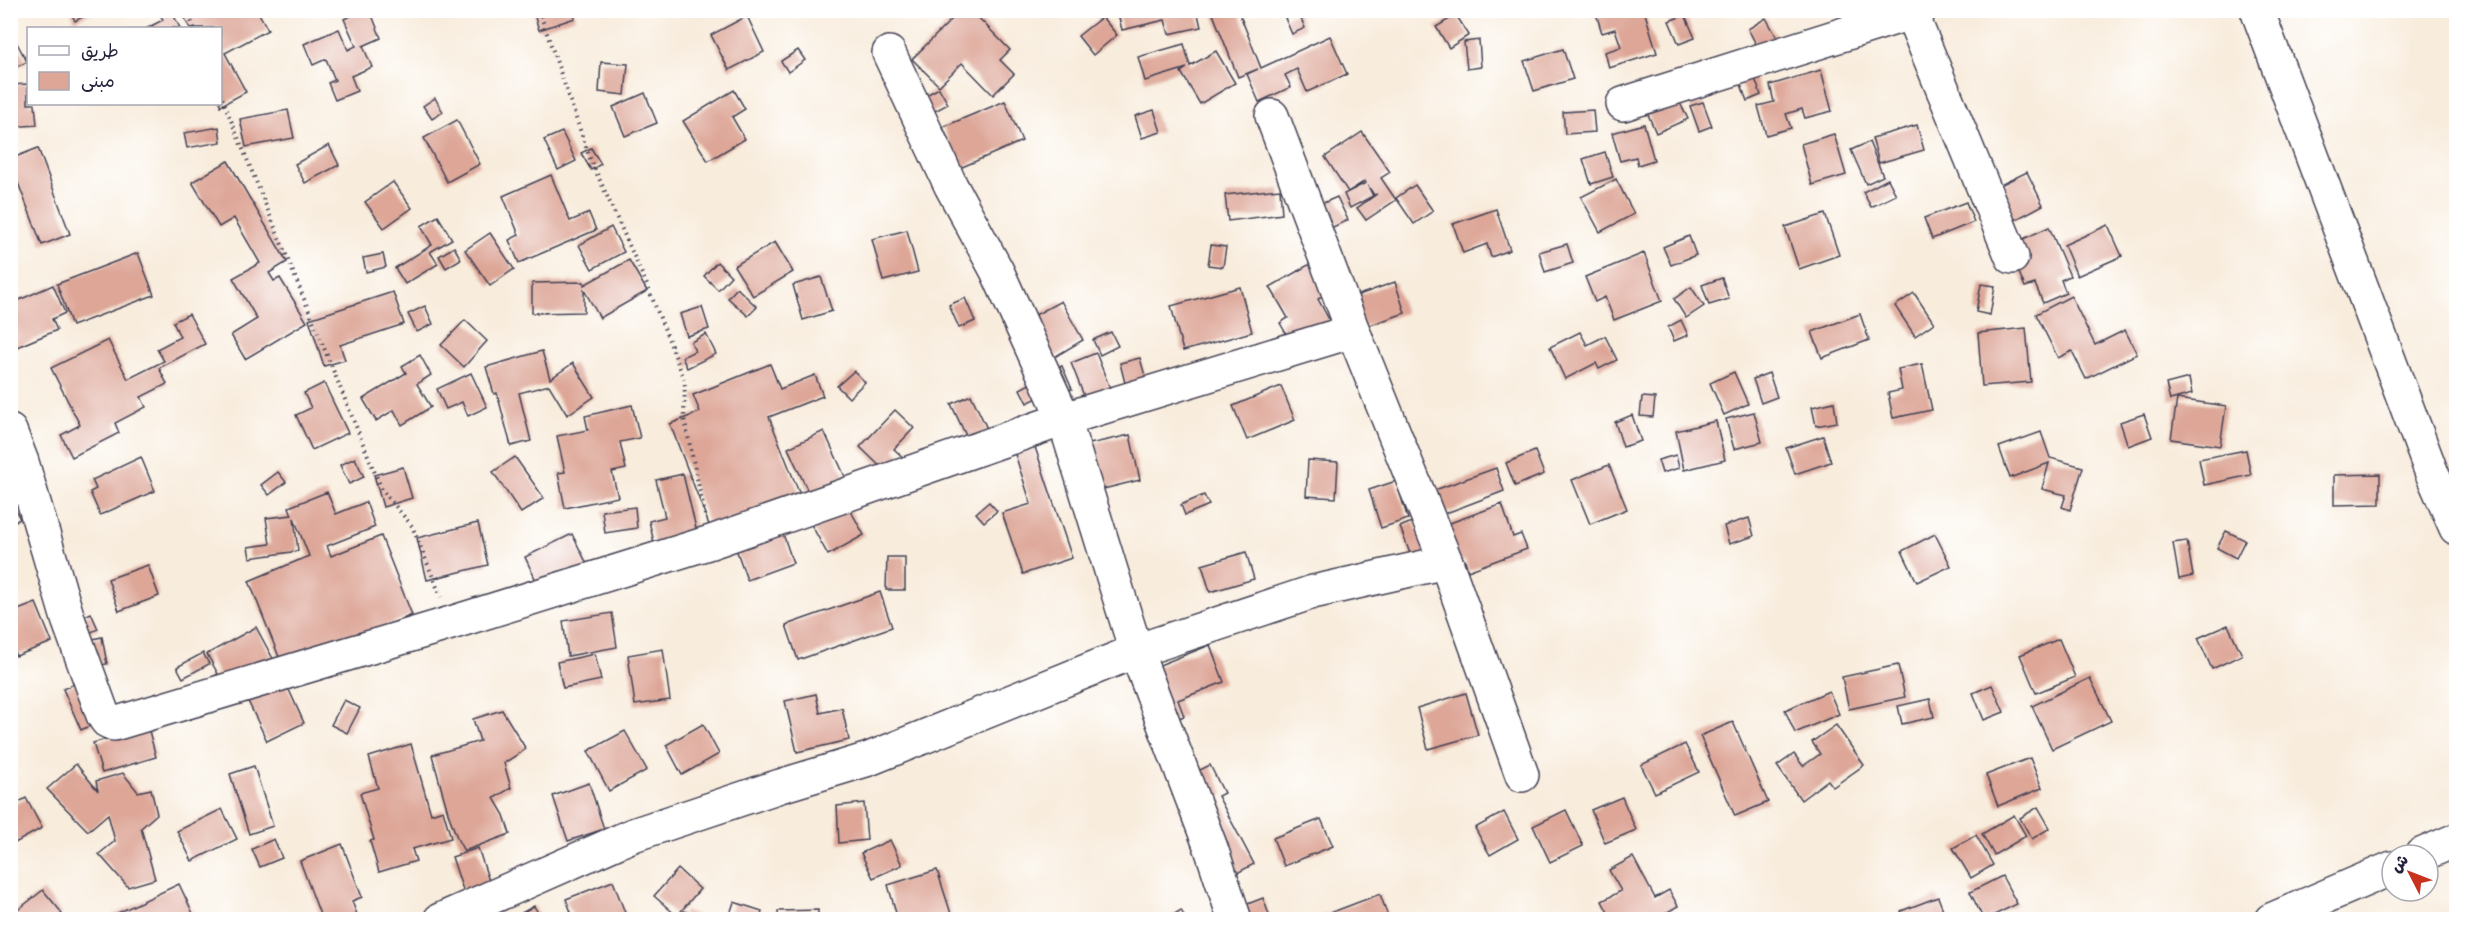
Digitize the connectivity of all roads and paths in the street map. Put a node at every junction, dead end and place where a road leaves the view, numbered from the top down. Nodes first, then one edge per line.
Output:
1 (187, 10) edge
2 (539, 10) edge
3 (2257, 10) edge
4 (1914, 12) edge
5 (194, 27) edge
6 (889, 54) dead end
7 (222, 98) edge
8 (1623, 104) dead end
9 (1272, 116) dead end
10 (2012, 257) dead end
11 (1353, 331) junction
12 (1064, 418) junction
13 (10, 431) edge
14 (2457, 528) edge
15 (711, 542) junction
16 (1446, 562) junction
17 (451, 623) junction
18 (1136, 651) junction
19 (1522, 775) dead end
20 (2457, 840) edge
21 (2440, 847) edge
22 (2380, 873) edge
23 (440, 920) edge
24 (1235, 920) edge
25 (2271, 920) edge

1 - 5 path
2 - 15 path
3 - 14 street
4 - 8 street
4 - 10 street
6 - 12 street
7 - 17 path
9 - 11 street
11 - 12 street
11 - 16 street
12 - 15 street
12 - 18 street
13 - 17 street
15 - 17 street
16 - 18 street
16 - 19 street
18 - 23 street
18 - 24 street
20 - 21 street
22 - 25 street

